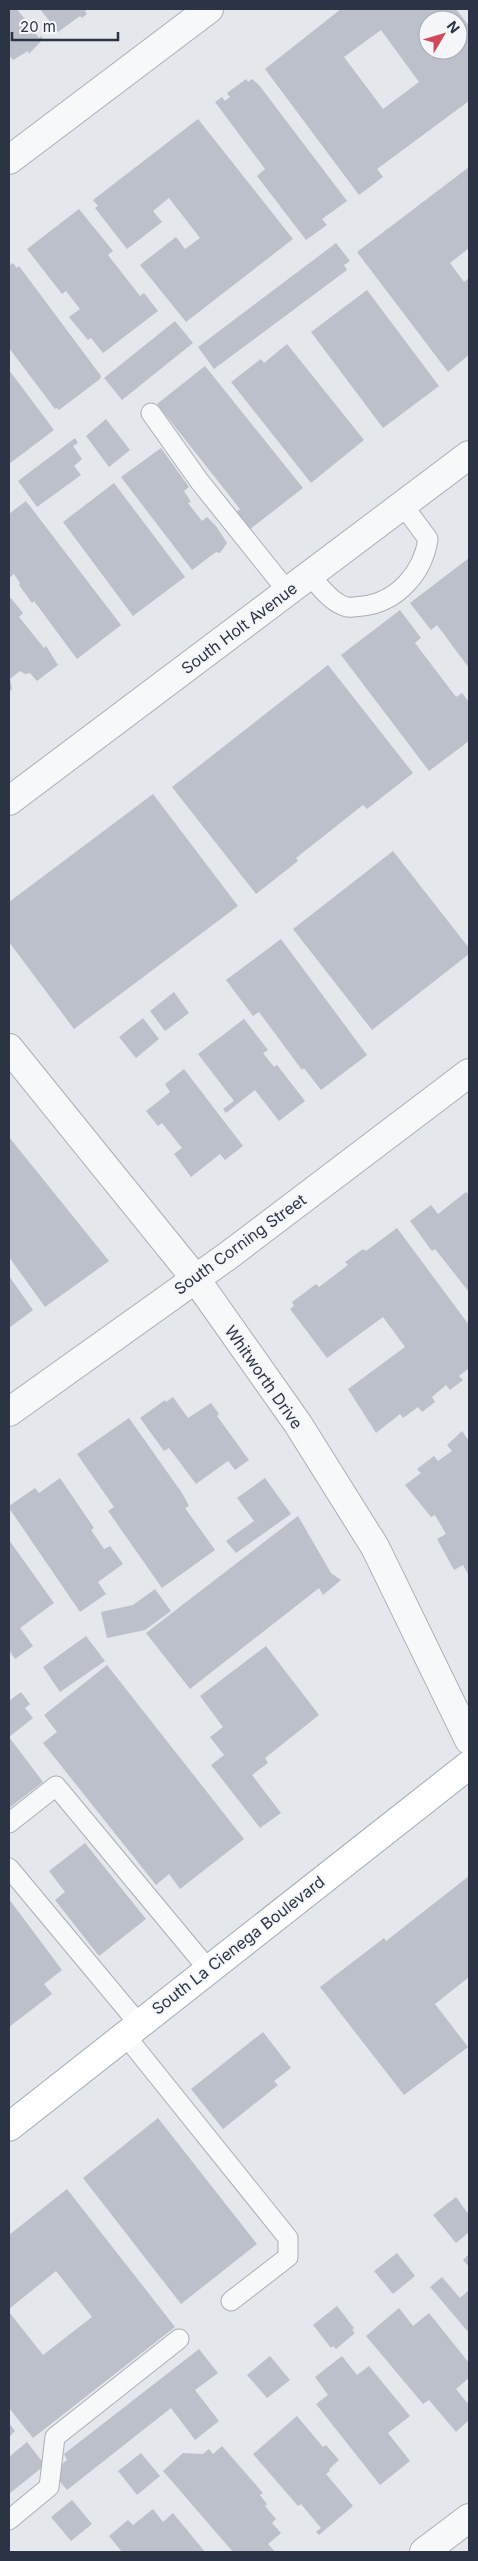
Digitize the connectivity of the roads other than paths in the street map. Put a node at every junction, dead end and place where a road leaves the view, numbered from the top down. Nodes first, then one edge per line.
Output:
1 (209, 9) edge
2 (9, 160) edge
3 (152, 413) dead end
4 (469, 455) edge
5 (403, 505) junction
6 (309, 575) junction
7 (288, 592) junction
8 (9, 801) edge
9 (9, 1048) edge
10 (469, 1073) edge
11 (195, 1278) junction
12 (9, 1412) edge
13 (469, 1740) edge
14 (469, 1765) edge
15 (9, 1823) edge
16 (9, 1868) edge
17 (208, 1969) junction
18 (132, 2030) junction
19 (9, 2127) edge
20 (231, 2301) dead end
21 (179, 2339) dead end
22 (469, 2518) edge
23 (9, 2520) edge
24 (424, 2552) edge

1 - 2 street
3 - 7 lane
4 - 5 street, South Holt Avenue
5 - 6 street, South Holt Avenue
5 - 6 lane
6 - 7 street, South Holt Avenue
7 - 8 street, South Holt Avenue
9 - 11 street, Whitworth Drive
10 - 11 street, South Corning Street
11 - 12 street, South Corning Street
11 - 13 street, Whitworth Drive
14 - 17 main road, South La Cienega Boulevard
15 - 17 lane
16 - 18 lane
17 - 18 main road, South La Cienega Boulevard
18 - 19 main road, South La Cienega Boulevard
18 - 20 lane
21 - 23 lane
22 - 24 street

